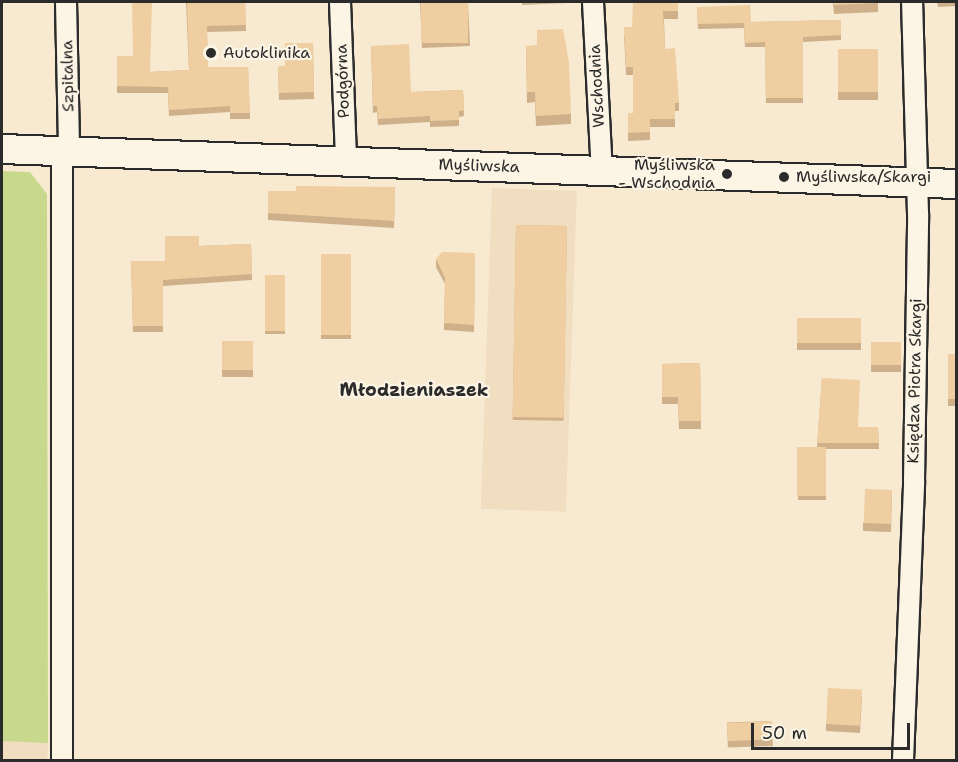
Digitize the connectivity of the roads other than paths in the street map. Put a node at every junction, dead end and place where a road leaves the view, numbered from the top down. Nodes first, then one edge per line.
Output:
1 (66, 2) edge
2 (340, 2) edge
3 (593, 2) edge
4 (912, 2) edge
5 (2, 149) edge
6 (66, 150) junction
7 (346, 161) junction
8 (602, 171) junction
9 (918, 183) junction
10 (957, 184) edge
11 (62, 760) edge
12 (903, 760) edge

1 - 6 street, Szpitalna
2 - 7 street, Podgórna
3 - 8 street, Wschodnia
4 - 9 street, Księdza Piotra Skargi
5 - 6 street, Myśliwska
6 - 7 street, Myśliwska
6 - 11 street, Szpitalna
7 - 8 street, Myśliwska
8 - 9 street, Myśliwska
9 - 10 street, Myśliwska
9 - 12 street, Księdza Piotra Skargi

